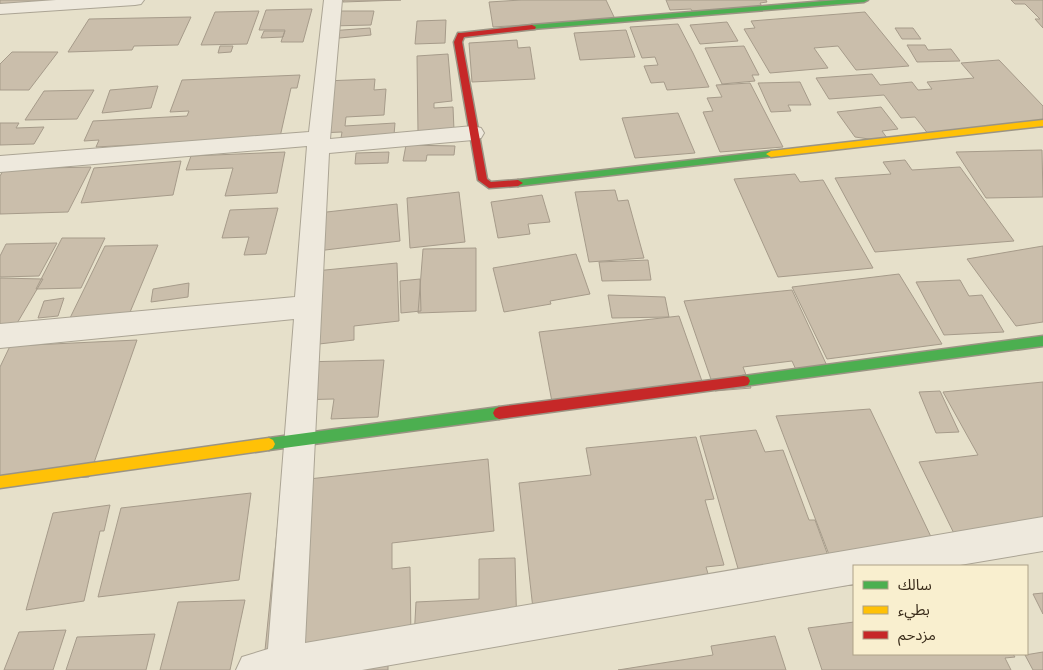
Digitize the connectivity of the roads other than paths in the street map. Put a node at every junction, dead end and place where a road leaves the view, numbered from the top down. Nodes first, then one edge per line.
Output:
1 (135, 0) edge
2 (333, 0) edge
3 (864, 0) edge
4 (0, 9) edge
5 (1043, 124) edge
6 (473, 134) junction
7 (318, 142) junction
8 (0, 164) edge
9 (307, 307) junction
10 (0, 336) edge
11 (1043, 341) edge
12 (298, 441) junction
13 (0, 482) edge
14 (1043, 534) edge
15 (861, 565) edge
16 (853, 566) edge
17 (270, 667) edge

1 - 4 street
2 - 7 street
3 - 6 street
5 - 6 street
6 - 7 street
7 - 8 street
7 - 9 street
9 - 10 street
9 - 12 street
11 - 12 street
12 - 13 street
12 - 17 street
14 - 15 street
16 - 17 street

